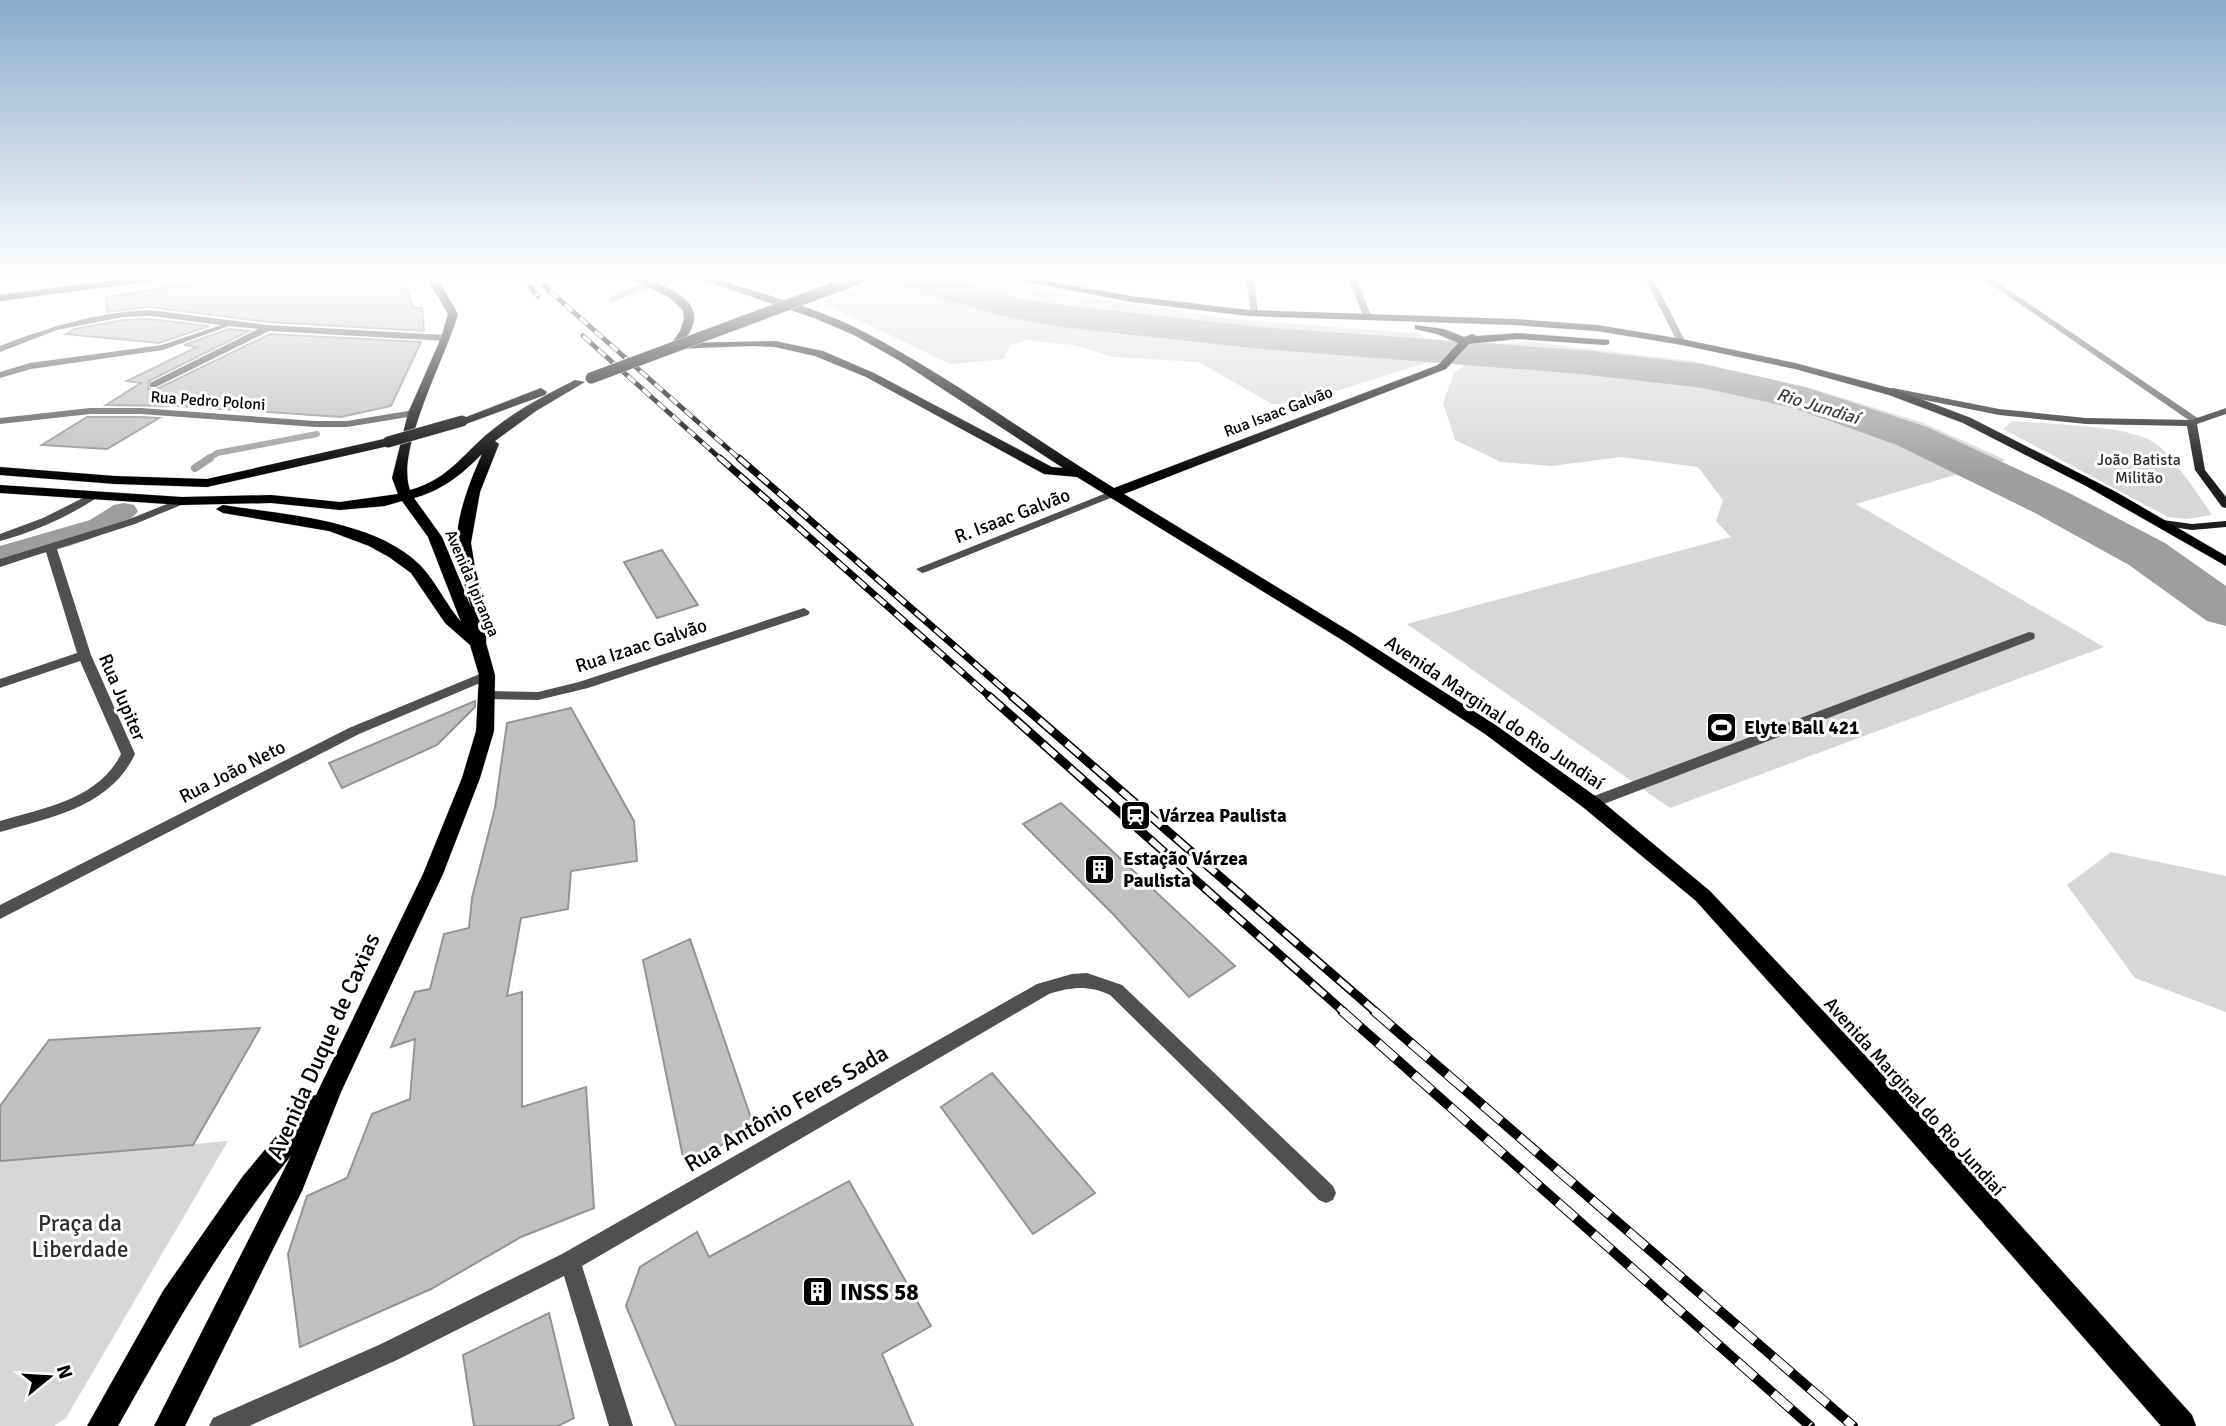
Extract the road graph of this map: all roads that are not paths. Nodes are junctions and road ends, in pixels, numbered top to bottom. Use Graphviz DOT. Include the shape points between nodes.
graph roads {
  1 [pos="170,345"];
  2 [pos="234,345"];
  3 [pos="443,345"];
  4 [pos="677,345"];
  5 [pos="682,345"];
  6 [pos="711,345"];
  7 [pos="777,345"];
  8 [pos="878,345"];
  9 [pos="1461,345"];
  10 [pos="1623,345"];
  11 [pos="1698,345"];
  12 [pos="2082,345"];
  13 [pos="675,347"];
  14 [pos="0,374"];
  15 [pos="585,380"];
  16 [pos="153,385"];
  17 [pos="1887,390"];
  18 [pos="2223,410"];
  19 [pos="414,413"];
  20 [pos="0,421"];
  21 [pos="2194,422"];
  22 [pos="499,430"];
  23 [pos="0,471"];
  24 [pos="268,471"];
  25 [pos="1080,472"];
  26 [pos="0,489"];
  27 [pos="1114,494"];
  28 [pos="91,497"];
  29 [pos="405,497"];
  30 [pos="271,499"];
  31 [pos="182,501"];
  32 [pos="2226,505"];
  33 [pos="290,517"];
  34 [pos="2163,523"];
  35 [pos="2226,524"];
  36 [pos="0,538"];
  37 [pos="51,549"];
  38 [pos="2226,562"];
  39 [pos="0,564"];
  40 [pos="922,569"];
  41 [pos="804,612"];
  42 [pos="2029,636"];
  43 [pos="478,643"];
  44 [pos="85,655"];
  45 [pos="0,684"];
  46 [pos="487,685"];
  47 [pos="1591,803"];
  48 [pos="0,827"];
  49 [pos="0,913"];
  50 [pos="329,1092"];
  51 [pos="1326,1192"];
  52 [pos="570,1261"];
  53 [pos="102,1426"];
  54 [pos="169,1426"];
  55 [pos="221,1426"];
  56 [pos="621,1426"];
  57 [pos="2180,1426"];
  1 -- 14 [label="street"];
  2 -- 16 [label="street"];
  3 -- 19 [label="main road"];
  4 -- 13 [label="main road"];
  5 -- 13 [label="main road, bridge"];
  6 -- 13 [label="main road, bridge"];
  7 -- 25 [label="main road, bridge" via="805,347 841,360 1049,471"];
  8 -- 25 [label="main road, Avenida Marginal do Rio Jundiaí"];
  9 -- 27 [label="main road, Rua Isaac Galvão" via="1442,367"];
  10 -- 34 [label="main road" via="1700,354 1823,380 1927,414 2130,515"];
  11 -- 17 [label="main road"];
  12 -- 21 [label="street"];
  13 -- 15 [label="main road, bridge"];
  15 -- 22 [label="main road"];
  15 -- 24 [label="main road, bridge" via="462,421"];
  17 -- 21 [label="main road" via="1999,412 2085,422"];
  17 -- 34 [label="main road" via="1995,433"];
  18 -- 21 [label="main road"];
  19 -- 20 [label="street, Rua Pedro Poloni" via="347,424 141,411 90,411"];
  19 -- 29 [label="main road" via="399,478"];
  21 -- 32 [label="main road" via="2200,470"];
  22 -- 29 [label="main road" via="450,478"];
  22 -- 43 [label="main road" via="478,474 464,544 483,625"];
  23 -- 24 [label="main road" via="207,483"];
  24 -- 30 [label="main road" via="260,488"];
  25 -- 27 [label="main road, Avenida Marginal do Rio Jundiaí"];
  26 -- 28 [label="main road"];
  27 -- 40 [label="street, R. Isaac Galvão"];
  27 -- 47 [label="main road, Avenida Marginal do Rio Jundiaí" via="1348,637"];
  28 -- 31 [label="main road"];
  28 -- 36 [label="street" via="53,520"];
  29 -- 30 [label="main road" via="364,506"];
  29 -- 43 [label="main road, Avenida Ipiranga" via="435,537"];
  30 -- 31 [label="main road"];
  30 -- 33 [label="main road"];
  31 -- 33 [label="main road"];
  31 -- 37 [label="street"];
  33 -- 43 [label="main road" via="375,541 415,568 461,635"];
  34 -- 35 [label="main road" via="2192,527"];
  34 -- 38 [label="main road"];
  37 -- 39 [label="street"];
  37 -- 44 [label="street, Rua Jupiter"];
  41 -- 46 [label="street, Rua Izaac Galvão" via="538,696"];
  42 -- 47 [label="street"];
  43 -- 46 [label="main road, Avenida Ipiranga"];
  44 -- 45 [label="street"];
  44 -- 48 [label="street, Rua Jupiter" via="128,754 124,769 81,800"];
  46 -- 49 [label="street, Rua João Neto" via="355,731"];
  46 -- 50 [label="main road, Avenida Duque de Caxias" via="485,732 471,778 438,862"];
  47 -- 57 [label="main road, Avenida Marginal do Rio Jundiaí" via="1703,896"];
  50 -- 53 [label="main road" via="252,1184 173,1301"];
  50 -- 54 [label="main road, Avenida Duque de Caxias" via="293,1183"];
  51 -- 52 [label="street, Rua Antônio Feres Sada" via="1115,990 1095,979 1069,980 1043,989"];
  52 -- 55 [label="street, Rua Antônio Feres Sada" via="389,1352"];
  52 -- 56 [label="street"];
}
